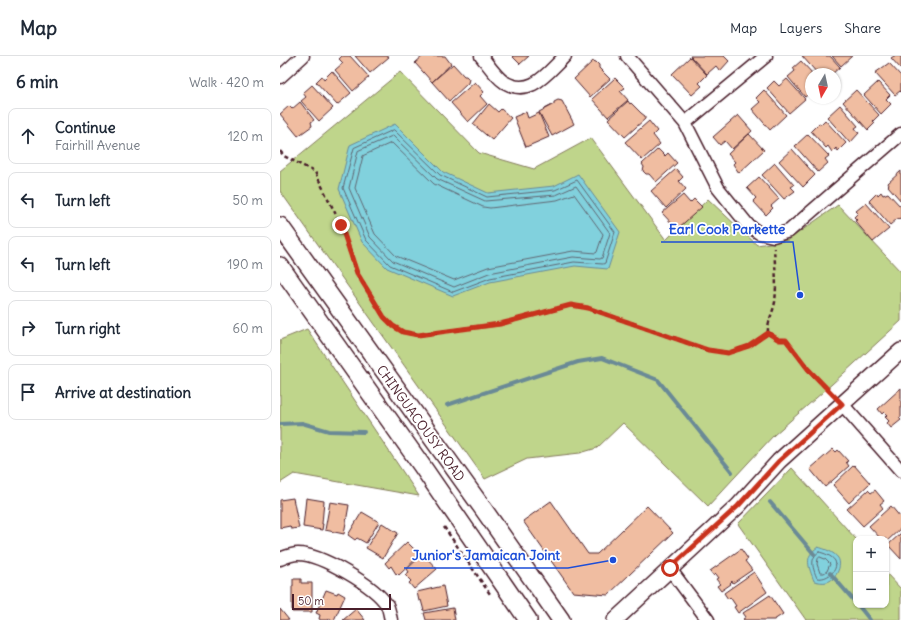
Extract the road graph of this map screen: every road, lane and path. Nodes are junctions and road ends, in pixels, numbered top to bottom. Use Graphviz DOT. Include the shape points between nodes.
graph roads {
  1 [pos="303,56"];
  2 [pos="481,56"];
  3 [pos="565,56"];
  4 [pos="627,56"];
  5 [pos="766,56"];
  6 [pos="280,77"];
  7 [pos="686,123"];
  8 [pos="901,134"];
  9 [pos="280,151"];
  10 [pos="280,226"];
  11 [pos="773,236"];
  12 [pos="280,266"];
  13 [pos="768,333"];
  14 [pos="901,351"];
  15 [pos="842,404"];
  16 [pos="901,470"];
  17 [pos="280,559"];
  18 [pos="670,568"];
  19 [pos="391,620"];
  20 [pos="528,620"];
  21 [pos="560,620"];
  22 [pos="614,620"];
  23 [pos="708,620"];
  1 -- 6 [label="street"];
  2 -- 3 [label="street" via="503,81 520,88 537,83"];
  4 -- 7 [label="street"];
  5 -- 7 [label="street"];
  7 -- 11 [label="street" via="718,188 748,225 760,233"];
  8 -- 11 [label="street" via="789,231"];
  9 -- 13 [label="path" via="284,156 315,172 341,225 357,273 384,317 403,332 418,335 500,324 571,305 588,308 708,350 728,353 749,346"];
  10 -- 21 [label="main road, CHINGUACOUSY ROAD"];
  11 -- 13 [label="path" via="774,303"];
  12 -- 20 [label="main road, CHINGUACOUSY ROAD"];
  13 -- 15 [label="path" via="779,340 786,340 808,369"];
  14 -- 15 [label="street"];
  15 -- 16 [label="street"];
  15 -- 18 [label="street" via="779,461 738,506"];
  17 -- 19 [label="street" via="297,554 314,557 351,575 377,594 388,606"];
  18 -- 22 [label="street"];
  18 -- 23 [label="street"];
}
